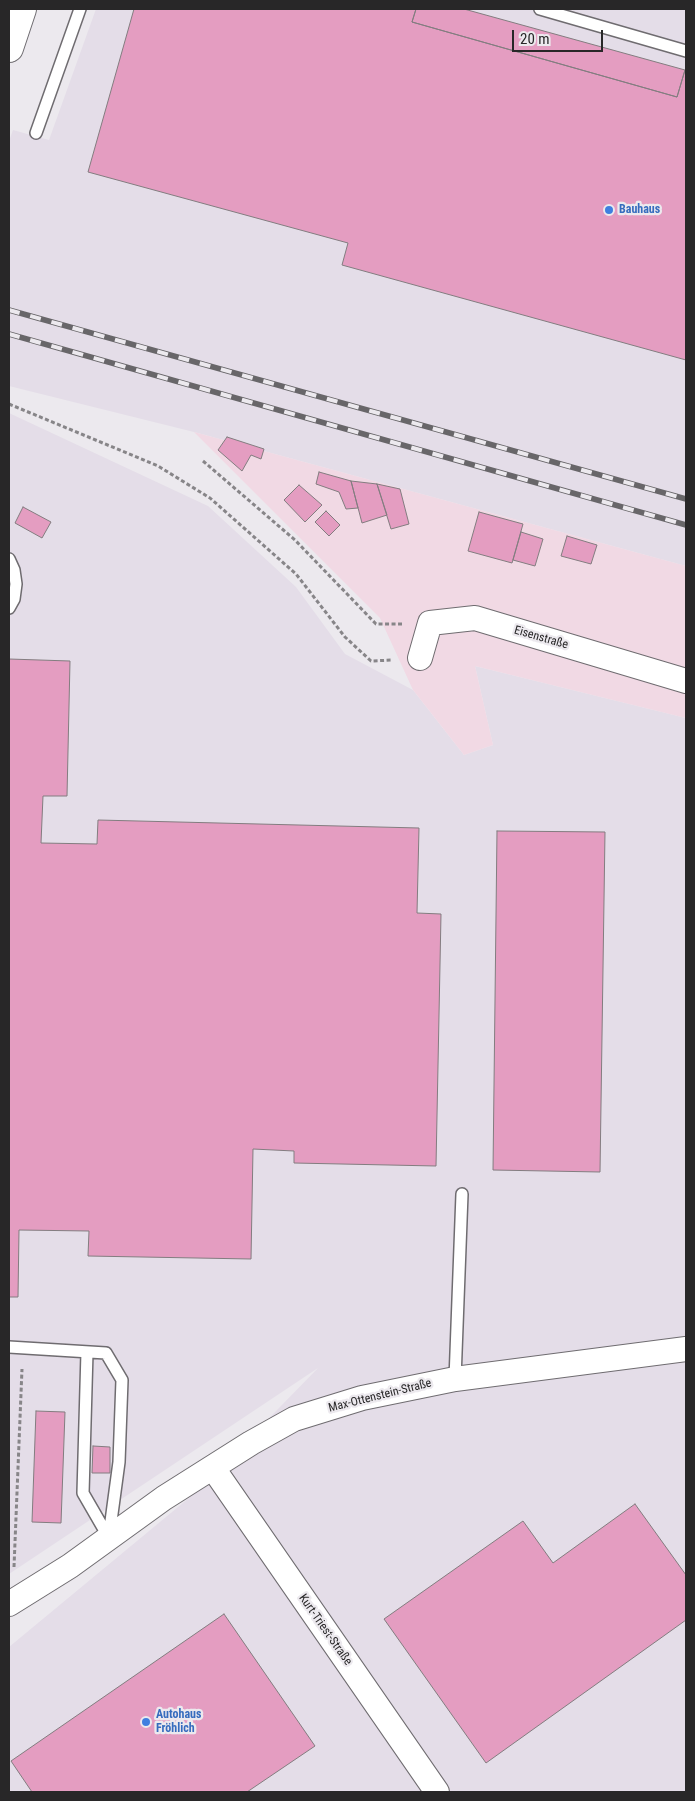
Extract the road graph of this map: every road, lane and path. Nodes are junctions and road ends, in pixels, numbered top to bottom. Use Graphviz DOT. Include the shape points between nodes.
graph roads {
  1 [pos="22,9"];
  2 [pos="80,9"];
  3 [pos="540,9"];
  4 [pos="9,48"];
  5 [pos="686,51"];
  6 [pos="36,133"];
  7 [pos="9,404"];
  8 [pos="203,461"];
  9 [pos="9,559"];
  10 [pos="9,608"];
  11 [pos="430,623"];
  12 [pos="420,658"];
  13 [pos="371,661"];
  14 [pos="686,681"];
  15 [pos="462,1194"];
  16 [pos="9,1347"];
  17 [pos="22,1348"];
  18 [pos="686,1349"];
  19 [pos="87,1352"];
  20 [pos="455,1379"];
  21 [pos="213,1468"];
  22 [pos="109,1538"];
  23 [pos="11,1602"];
  24 [pos="437,1792"];
  1 -- 4 [label="main road"];
  2 -- 6 [label="lane"];
  3 -- 5 [label="lane"];
  7 -- 13 [label="path" via="158,466 210,498 296,574 345,637"];
  8 -- 11 [label="path" via="295,540 376,624"];
  9 -- 10 [label="lane" via="16,584"];
  11 -- 12 [label="street"];
  11 -- 14 [label="street, Eisenstraße" via="475,618"];
  15 -- 20 [label="lane"];
  16 -- 17 [label="lane"];
  17 -- 19 [label="lane"];
  17 -- 23 [label="path"];
  18 -- 20 [label="street, Max-Ottenstein-Straße"];
  19 -- 22 [label="lane" via="83,1493"];
  19 -- 22 [label="lane" via="106,1353 122,1380 119,1462"];
  20 -- 21 [label="street, Max-Ottenstein-Straße" via="362,1398 294,1419"];
  21 -- 22 [label="street, Max-Ottenstein-Straße"];
  21 -- 24 [label="street, Kurt-Triest-Straße"];
  22 -- 23 [label="street, Max-Ottenstein-Straße"];
}
